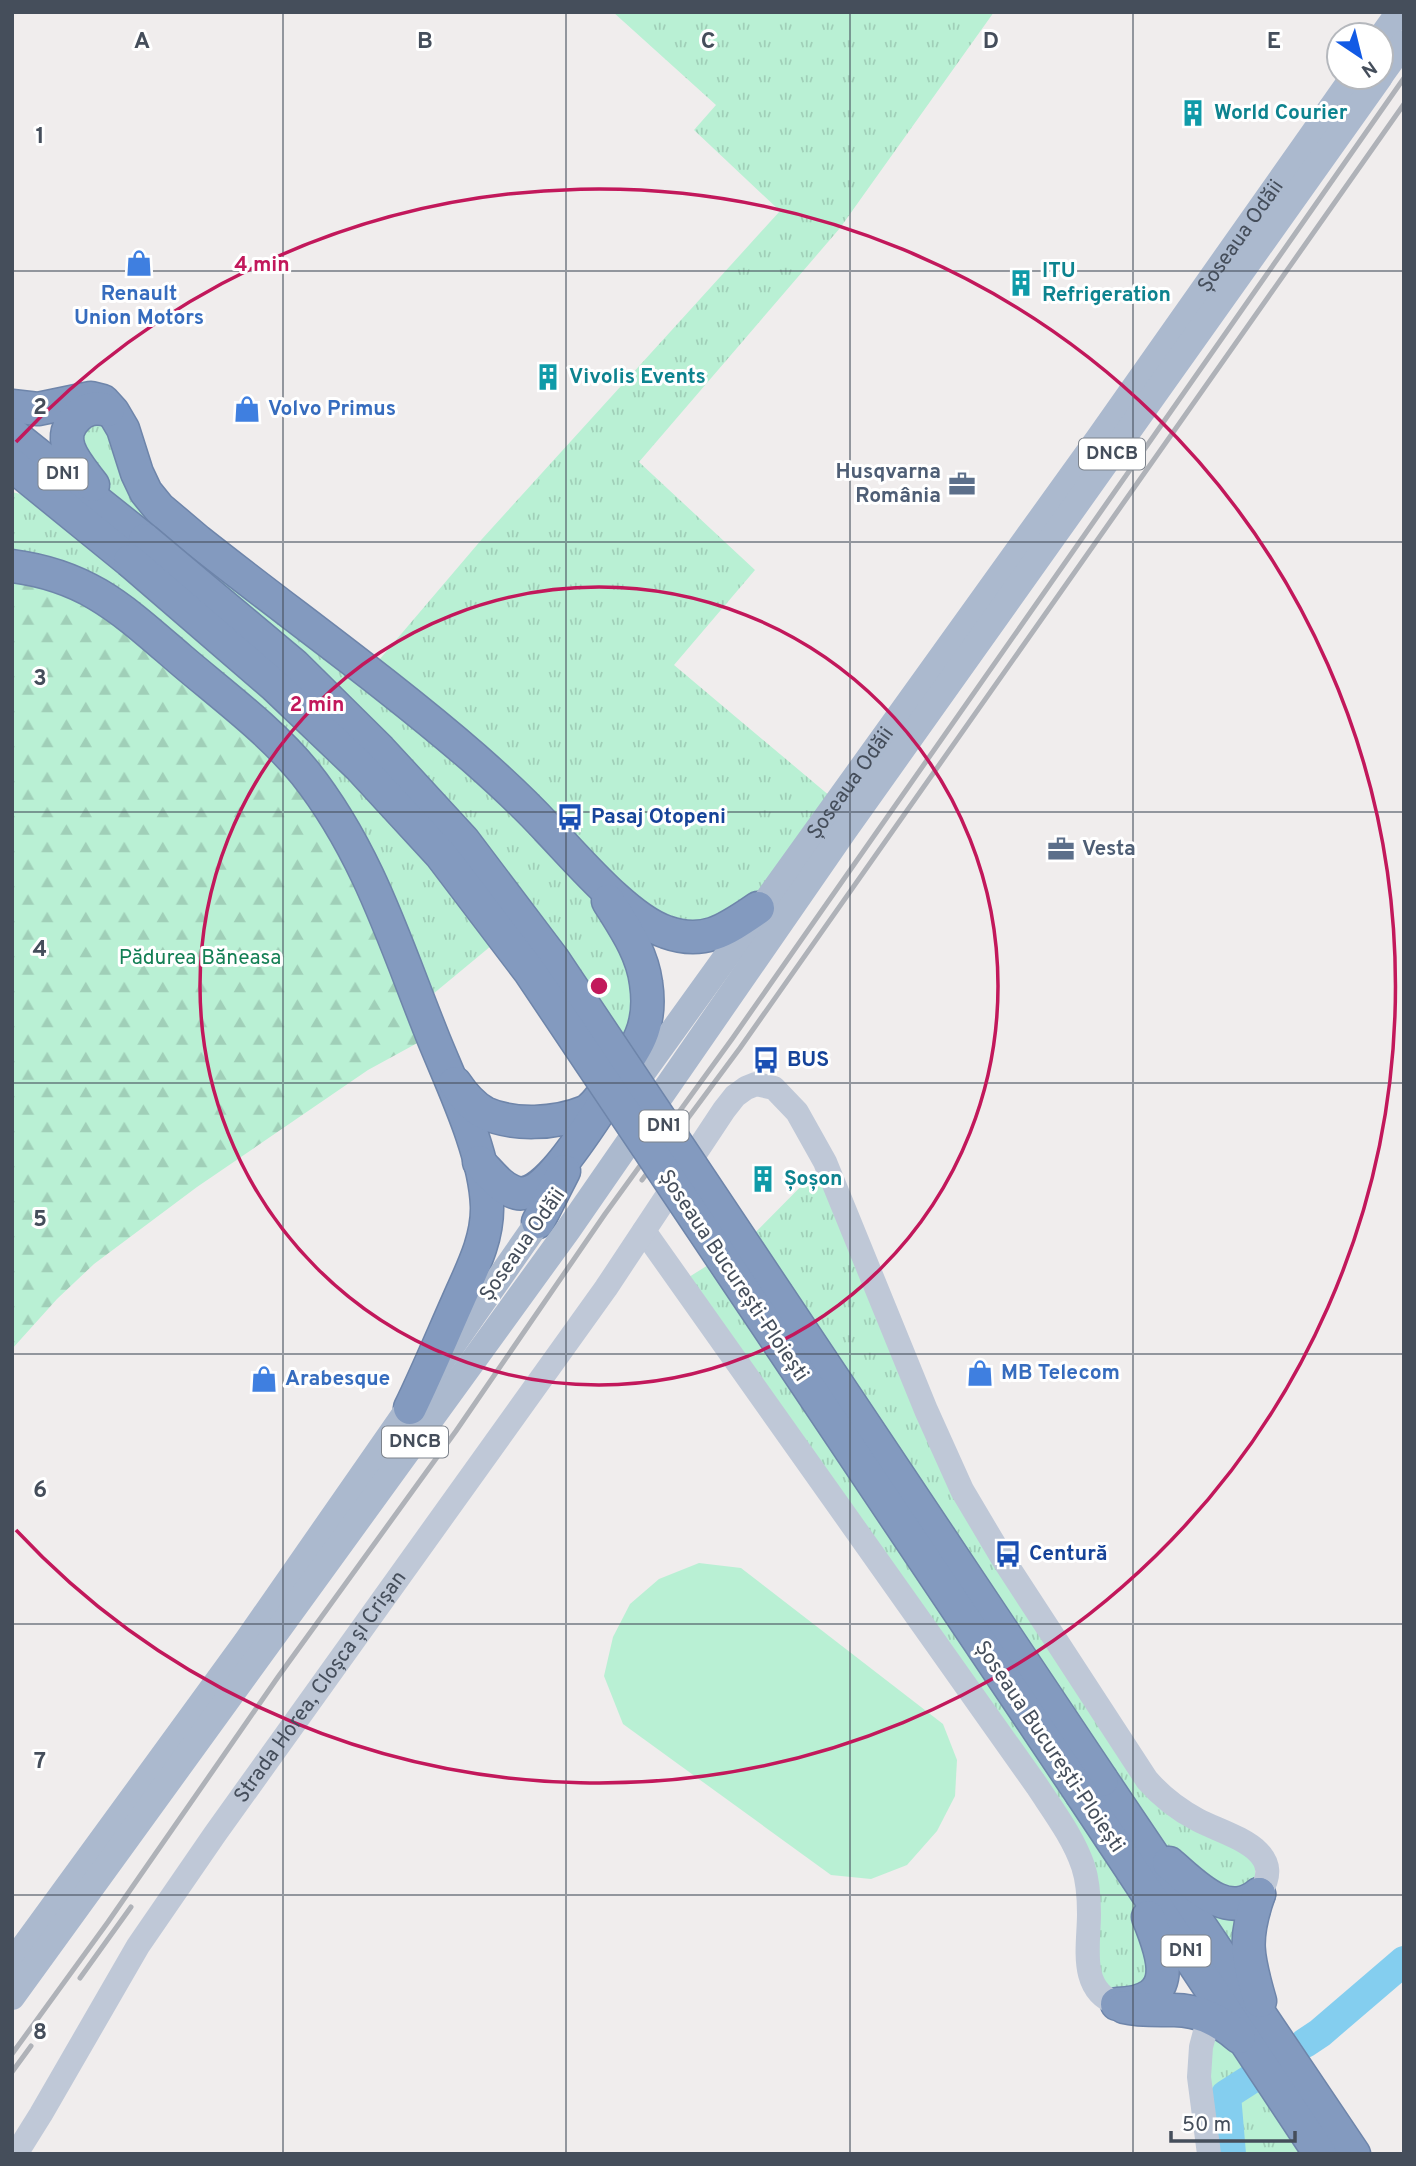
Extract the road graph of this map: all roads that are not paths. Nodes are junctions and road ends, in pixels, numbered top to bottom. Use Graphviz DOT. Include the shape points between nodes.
graph roads {
  1 [pos="1343,91"];
  2 [pos="1369,91"];
  3 [pos="12,406"];
  4 [pos="113,412"];
  5 [pos="12,434"];
  6 [pos="12,465"];
  7 [pos="12,492"];
  8 [pos="106,525"];
  9 [pos="12,566"];
  10 [pos="594,878"];
  11 [pos="621,901"];
  12 [pos="758,908"];
  13 [pos="450,1076"];
  14 [pos="508,1120"];
  15 [pos="584,1123"];
  16 [pos="483,1165"];
  17 [pos="553,1226"];
  18 [pos="644,1231"];
  19 [pos="410,1408"];
  20 [pos="254,1649"];
  21 [pos="1133,1850"];
  22 [pos="1259,1894"];
  23 [pos="12,1963"];
  24 [pos="12,1997"];
  25 [pos="1117,2004"];
  26 [pos="1209,2017"];
  27 [pos="1258,2035"];
  28 [pos="16,2154"];
  29 [pos="1209,2154"];
  30 [pos="1320,2154"];
  31 [pos="1354,2154"];
  1 -- 12 [label="main road, Șoseaua Odăii / DNCB"];
  2 -- 17 [label="main road, Șoseaua Odăii / DNCB" via="906,743"];
  3 -- 4 [label="highway" via="38,409 91,398 103,401"];
  4 -- 8 [label="highway" via="98,408 81,413 66,438"];
  4 -- 10 [label="highway" via="141,483 159,508 448,736 509,790"];
  5 -- 8 [label="highway, Șoseaua București-Ploiești / DN1"];
  6 -- 8 [label="highway, Șoseaua București-Ploiești / DN1"];
  7 -- 8 [label="highway"];
  8 -- 21 [label="highway, Șoseaua București-Ploiești / DN1, bridge" via="359,766 441,855 491,918"];
  9 -- 13 [label="highway" via="73,580 106,599 272,738 305,773 377,892"];
  10 -- 11 [label="highway"];
  10 -- 15 [label="highway" via="637,951 647,1003 638,1046"];
  11 -- 12 [label="highway" via="663,931 696,937 719,933"];
  11 -- 15 [label="highway" via="651,957 658,991 655,1030 648,1045"];
  12 -- 17 [label="main road, Șoseaua Odăii / DNCB"];
  13 -- 14 [label="highway" via="472,1104"];
  13 -- 16 [label="highway"];
  14 -- 15 [label="highway"];
  14 -- 16 [label="highway" via="540,1140 545,1163 532,1178 519,1182"];
  15 -- 16 [label="highway" via="547,1180 530,1191 519,1194 506,1188"];
  15 -- 17 [label="highway"];
  16 -- 19 [label="highway" via="487,1206 483,1238"];
  17 -- 19 [label="main road, Șoseaua Odăii / DNCB"];
  17 -- 20 [label="main road, DNCB"];
  18 -- 22 [label="street, Strada Horea, Cloșca și Crișan" via="735,1096 756,1084 766,1085 792,1104 825,1161 946,1457 978,1520 1147,1780 1175,1806 1260,1854 1267,1874"];
  18 -- 25 [label="street" via="1065,1830 1084,1868 1088,1891 1089,1974 1097,1991"];
  18 -- 28 [label="street, Strada Horea, Cloșca și Crișan" via="138,1946"];
  19 -- 20 [label="main road, Șoseaua Odăii / DNCB" via="352,1491"];
  20 -- 23 [label="main road, DNCB"];
  20 -- 24 [label="main road, DNCB"];
  21 -- 22 [label="highway" via="1223,1903 1242,1904"];
  21 -- 25 [label="highway" via="1164,1966 1153,1992 1138,2001"];
  21 -- 27 [label="highway, Șoseaua București-Ploiești / DN1"];
  21 -- 27 [label="highway, Șoseaua București-Ploiești / DN1" via="1228,1968"];
  22 -- 27 [label="highway" via="1248,1928"];
  25 -- 26 [label="highway"];
  26 -- 27 [label="highway"];
  26 -- 29 [label="street" via="1199,2077"];
  27 -- 30 [label="highway, DN1"];
  27 -- 31 [label="highway, DN1"];
}
